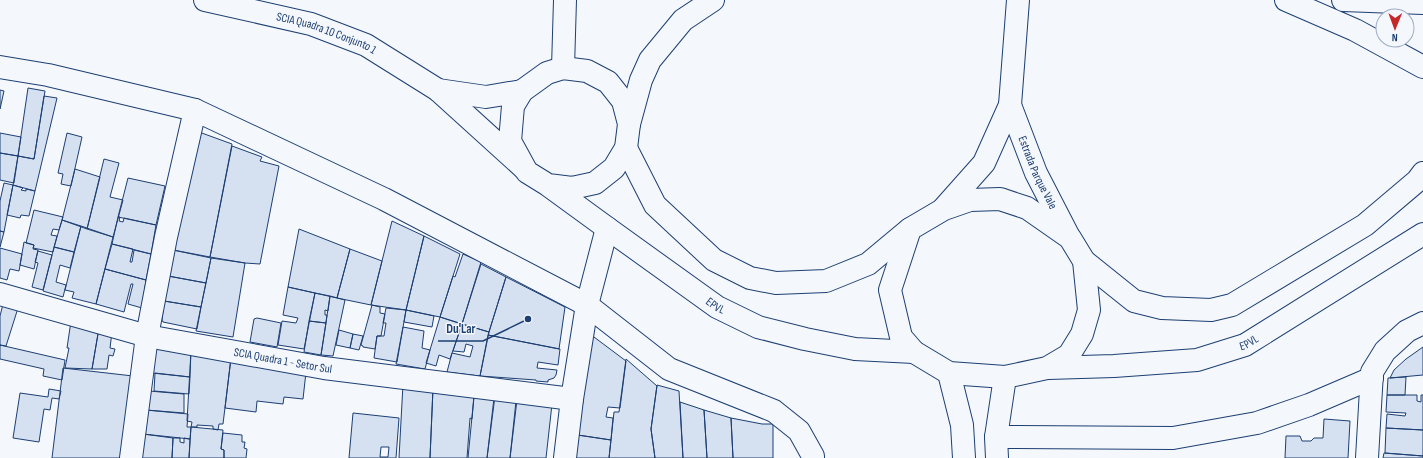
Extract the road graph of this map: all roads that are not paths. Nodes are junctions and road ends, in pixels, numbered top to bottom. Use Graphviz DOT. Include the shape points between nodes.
graph roads {
  1 [pos="205,0"];
  2 [pos="565,0"];
  3 [pos="713,0"];
  4 [pos="1018,0"];
  5 [pos="1286,0"];
  6 [pos="1343,0"];
  7 [pos="1423,3"];
  8 [pos="0,67"];
  9 [pos="563,68"];
  10 [pos="1423,68"];
  11 [pos="438,90"];
  12 [pos="522,91"];
  13 [pos="1010,105"];
  14 [pos="195,110"];
  15 [pos="629,124"];
  16 [pos="626,148"];
  17 [pos="527,172"];
  18 [pos="1423,173"];
  19 [pos="548,185"];
  20 [pos="944,209"];
  21 [pos="607,228"];
  22 [pos="910,229"];
  23 [pos="1423,234"];
  24 [pos="1070,238"];
  25 [pos="1084,260"];
  26 [pos="0,294"];
  27 [pos="587,305"];
  28 [pos="1423,322"];
  29 [pos="147,336"];
  30 [pos="914,352"];
  31 [pos="1047,368"];
  32 [pos="949,373"];
  33 [pos="1006,376"];
  34 [pos="1372,378"];
  35 [pos="572,399"];
  36 [pos="997,448"];
  37 [pos="131,458"];
  38 [pos="565,458"];
  39 [pos="813,458"];
  40 [pos="964,458"];
  41 [pos="1367,458"];
  1 -- 11 [label="main road, SCIA Quadra 10 Conjunto 1" via="311,24 366,45"];
  2 -- 9 [label="main road"];
  3 -- 15 [label="main road" via="683,20 650,60 641,80"];
  4 -- 13 [label="main road, Estrada Parque Vale"];
  5 -- 10 [label="main road" via="1355,30"];
  6 -- 7 [label="main road"];
  8 -- 14 [label="main road" via="48,75"];
  9 -- 12 [label="main road" via="547,73"];
  9 -- 15 [label="main road" via="587,71 608,82 623,101"];
  11 -- 12 [label="main road, SCIA Quadra 10 Conjunto 1" via="486,97"];
  11 -- 17 [label="main road, SCIA Quadra 10 Conjunto 1"];
  12 -- 17 [label="main road" via="512,106 510,141"];
  13 -- 20 [label="main road, Estrada Parque Vale" via="984,163"];
  13 -- 24 [label="main road, Estrada Parque Vale" via="1036,173"];
  14 -- 27 [label="main road" via="384,199"];
  14 -- 29 [label="main road"];
  15 -- 16 [label="main road"];
  16 -- 19 [label="main road" via="614,168 595,183 572,188"];
  16 -- 22 [label="main road" via="655,205 714,260 750,278 776,283 826,281 868,264"];
  17 -- 19 [label="main road"];
  18 -- 25 [label="main road" via="1417,181 1364,225 1232,305 1211,310 1162,308 1134,301"];
  19 -- 21 [label="main road, EPVL"];
  20 -- 22 [label="main road"];
  20 -- 24 [label="main road" via="970,200 1000,199 1027,208"];
  21 -- 27 [label="main road"];
  21 -- 30 [label="main road, EPVL" via="717,307 758,327 855,349"];
  22 -- 30 [label="main road" via="890,290 901,337"];
  23 -- 31 [label="main road, EPVL" via="1245,345 1197,360"];
  24 -- 25 [label="main road, Estrada Parque Vale"];
  25 -- 31 [label="main road" via="1089,310 1082,334 1069,355"];
  26 -- 29 [label="main road, SCIA Quadra 1 - Setor Sul"];
  27 -- 35 [label="main road"];
  27 -- 39 [label="main road" via="669,369 774,411 799,431"];
  28 -- 34 [label="main road" via="1407,331 1385,351 1372,372"];
  29 -- 35 [label="main road, SCIA Quadra 1 - Setor Sul" via="324,368"];
  29 -- 37 [label="main road"];
  30 -- 32 [label="main road"];
  31 -- 33 [label="main road"];
  32 -- 33 [label="main road"];
  32 -- 40 [label="main road" via="962,425"];
  33 -- 36 [label="main road"];
  34 -- 36 [label="main road" via="1309,405 1257,423 1173,438"];
  34 -- 41 [label="main road"];
  35 -- 38 [label="main road"];
}
